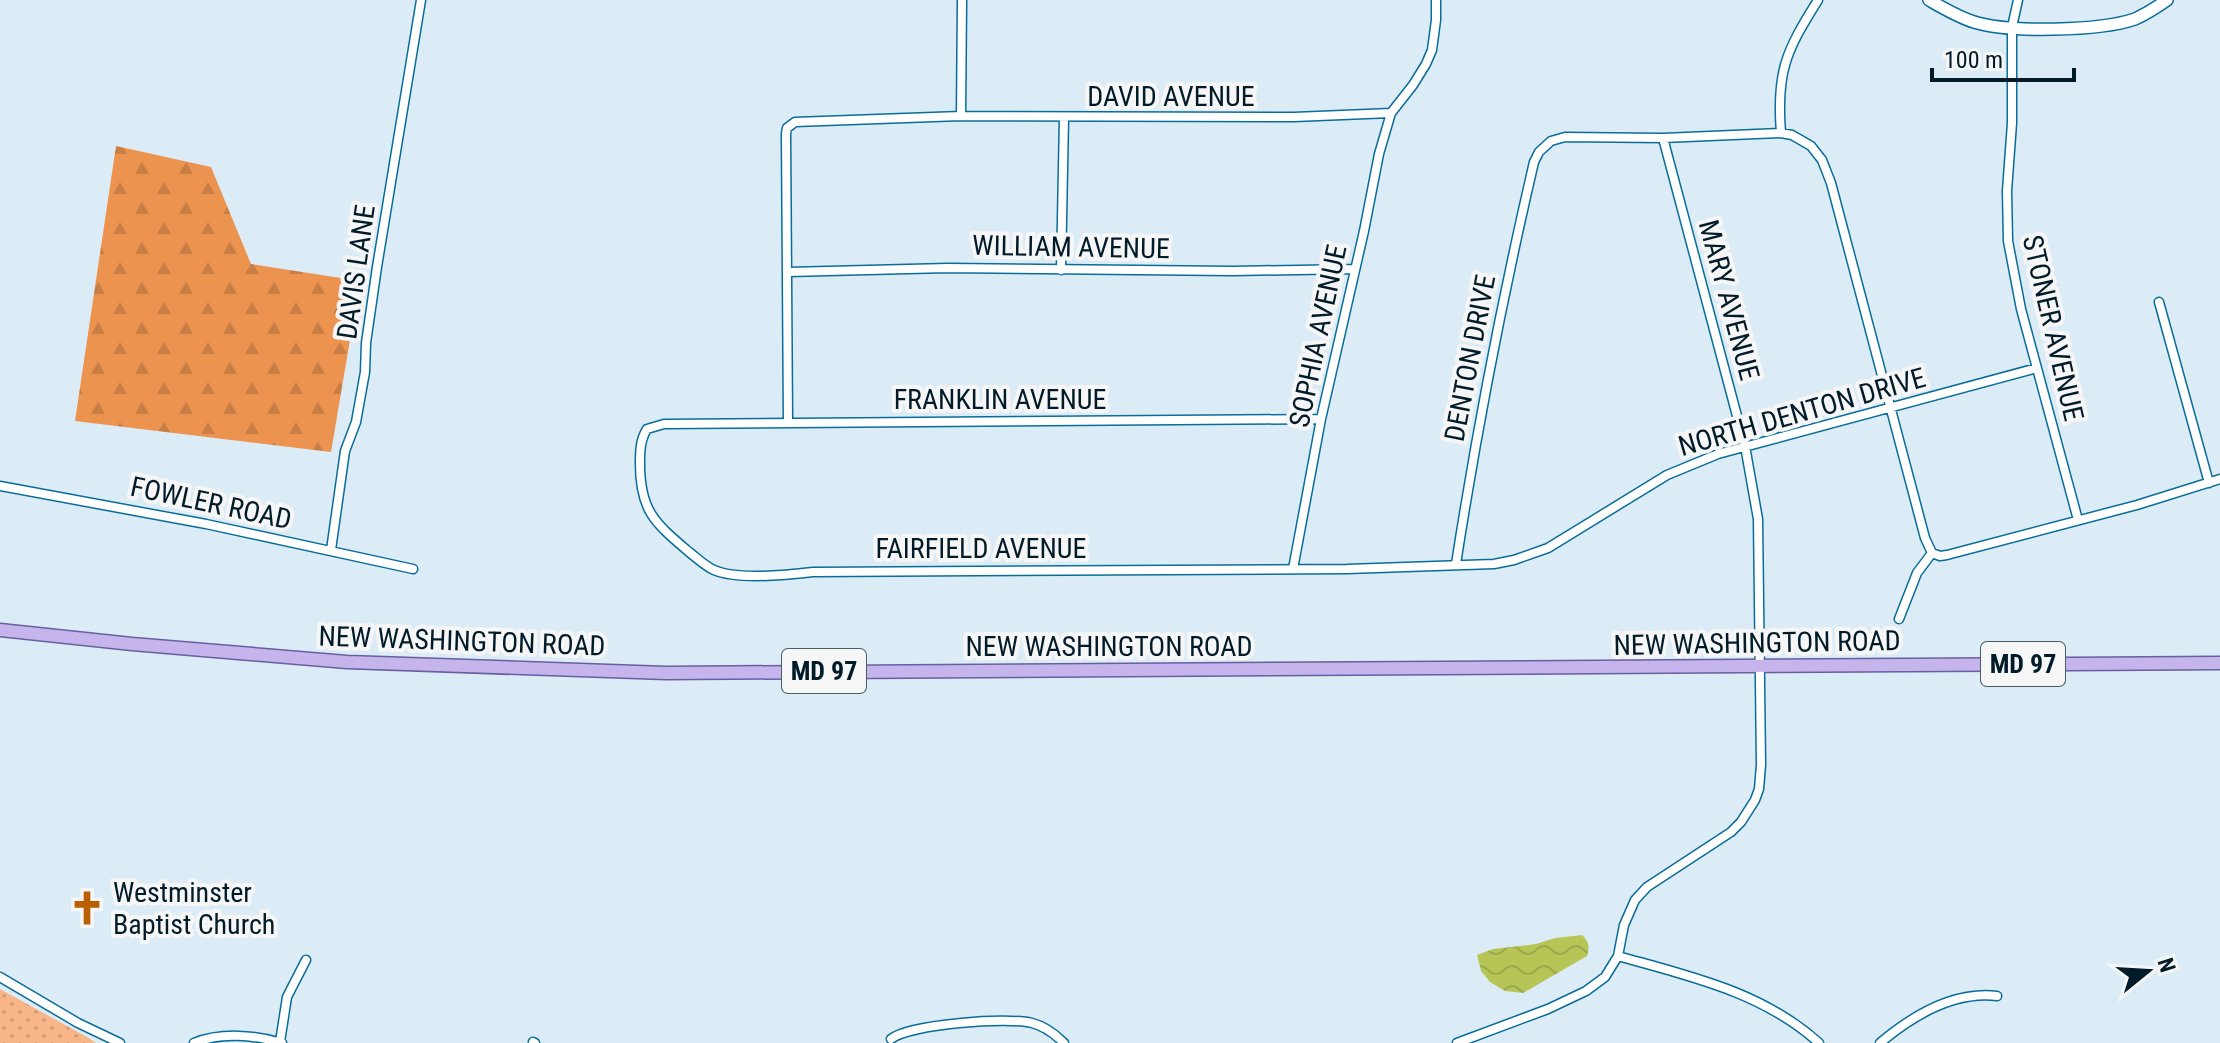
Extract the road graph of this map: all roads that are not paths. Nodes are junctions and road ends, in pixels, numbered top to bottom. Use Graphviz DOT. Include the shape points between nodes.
graph roads {
  1 [pos="421,0"];
  2 [pos="962,0"];
  3 [pos="1436,0"];
  4 [pos="1818,0"];
  5 [pos="1929,0"];
  6 [pos="2018,0"];
  7 [pos="2167,0"];
  8 [pos="2012,27"];
  9 [pos="1391,113"];
  10 [pos="961,116"];
  11 [pos="1064,118"];
  12 [pos="1781,133"];
  13 [pos="1663,138"];
  14 [pos="1355,269"];
  15 [pos="1061,270"];
  16 [pos="788,272"];
  17 [pos="2159,302"];
  18 [pos="2037,368"];
  19 [pos="1891,407"];
  20 [pos="1321,419"];
  21 [pos="788,422"];
  22 [pos="678,423"];
  23 [pos="1745,446"];
  24 [pos="2220,479"];
  25 [pos="2209,483"];
  26 [pos="0,486"];
  27 [pos="2078,520"];
  28 [pos="331,550"];
  29 [pos="1932,553"];
  30 [pos="1456,564"];
  31 [pos="413,569"];
  32 [pos="1293,569"];
  33 [pos="1899,619"];
  34 [pos="0,630"];
  35 [pos="2220,663"];
  36 [pos="1760,666"];
  37 [pos="1618,956"];
  38 [pos="306,960"];
  39 [pos="0,977"];
  40 [pos="1997,996"];
  41 [pos="891,1039"];
  42 [pos="281,1042"];
  43 [pos="120,1043"];
  44 [pos="194,1043"];
  45 [pos="1064,1043"];
  46 [pos="1457,1043"];
  47 [pos="1819,1043"];
  48 [pos="1880,1043"];
  1 -- 28 [label="street, DAVIS LANE" via="365,372 345,451"];
  2 -- 10 [label="street"];
  3 -- 9 [label="street" via="1432,50"];
  4 -- 12 [label="street" via="1785,63 1778,101"];
  5 -- 8 [label="main road" via="1973,22"];
  6 -- 8 [label="street, STONER AVENUE"];
  7 -- 8 [label="main road" via="2137,18 2107,26"];
  8 -- 18 [label="street, STONER AVENUE" via="2008,241"];
  9 -- 11 [label="street, DAVID AVENUE"];
  9 -- 14 [label="street, SOPHIA AVENUE"];
  10 -- 11 [label="street, DAVID AVENUE"];
  10 -- 16 [label="street, DAVID AVENUE" via="824,120 795,122 787,128"];
  11 -- 15 [label="street"];
  12 -- 13 [label="street"];
  12 -- 19 [label="street" via="1811,146 1826,169"];
  13 -- 23 [label="street, MARY AVENUE"];
  13 -- 30 [label="street, DENTON DRIVE" via="1565,137 1551,141 1534,162 1472,458"];
  14 -- 15 [label="street, WILLIAM AVENUE"];
  14 -- 20 [label="street, SOPHIA AVENUE"];
  15 -- 16 [label="street, WILLIAM AVENUE"];
  16 -- 21 [label="street"];
  17 -- 25 [label="street"];
  18 -- 19 [label="street, NORTH DENTON DRIVE"];
  18 -- 27 [label="street, STONER AVENUE"];
  19 -- 23 [label="street, NORTH DENTON DRIVE"];
  19 -- 29 [label="street"];
  20 -- 21 [label="street, FRANKLIN AVENUE"];
  20 -- 32 [label="street, SOPHIA AVENUE"];
  21 -- 22 [label="street, FRANKLIN AVENUE"];
  22 -- 32 [label="street, FAIRFIELD AVENUE" via="654,426 643,435 642,497 670,535 705,565 725,573"];
  23 -- 30 [label="street, NORTH DENTON DRIVE" via="1667,475 1533,554 1494,564"];
  23 -- 36 [label="street, MARY AVENUE" via="1758,519"];
  24 -- 25 [label="street"];
  25 -- 27 [label="street"];
  26 -- 28 [label="street, FOWLER ROAD"];
  27 -- 29 [label="street" via="1947,555"];
  28 -- 31 [label="street, FOWLER ROAD"];
  29 -- 33 [label="street" via="1917,573"];
  30 -- 32 [label="street, FAIRFIELD AVENUE"];
  34 -- 36 [label="main road, NEW WASHINGTON ROAD / MD 97" via="347,662 635,672"];
  35 -- 36 [label="main road, NEW WASHINGTON ROAD / MD 97"];
  36 -- 37 [label="street, MARY AVENUE" via="1761,765 1755,800 1731,832 1635,900"];
  37 -- 46 [label="street" via="1605,977 1586,991"];
  37 -- 47 [label="street" via="1726,987 1795,1023"];
  38 -- 42 [label="street" via="287,997"];
  39 -- 43 [label="street"];
  40 -- 48 [label="street" via="1948,1002 1918,1015"];
  41 -- 45 [label="street" via="939,1026 1017,1020 1040,1026"];
  42 -- 44 [label="street" via="247,1035"];
}
